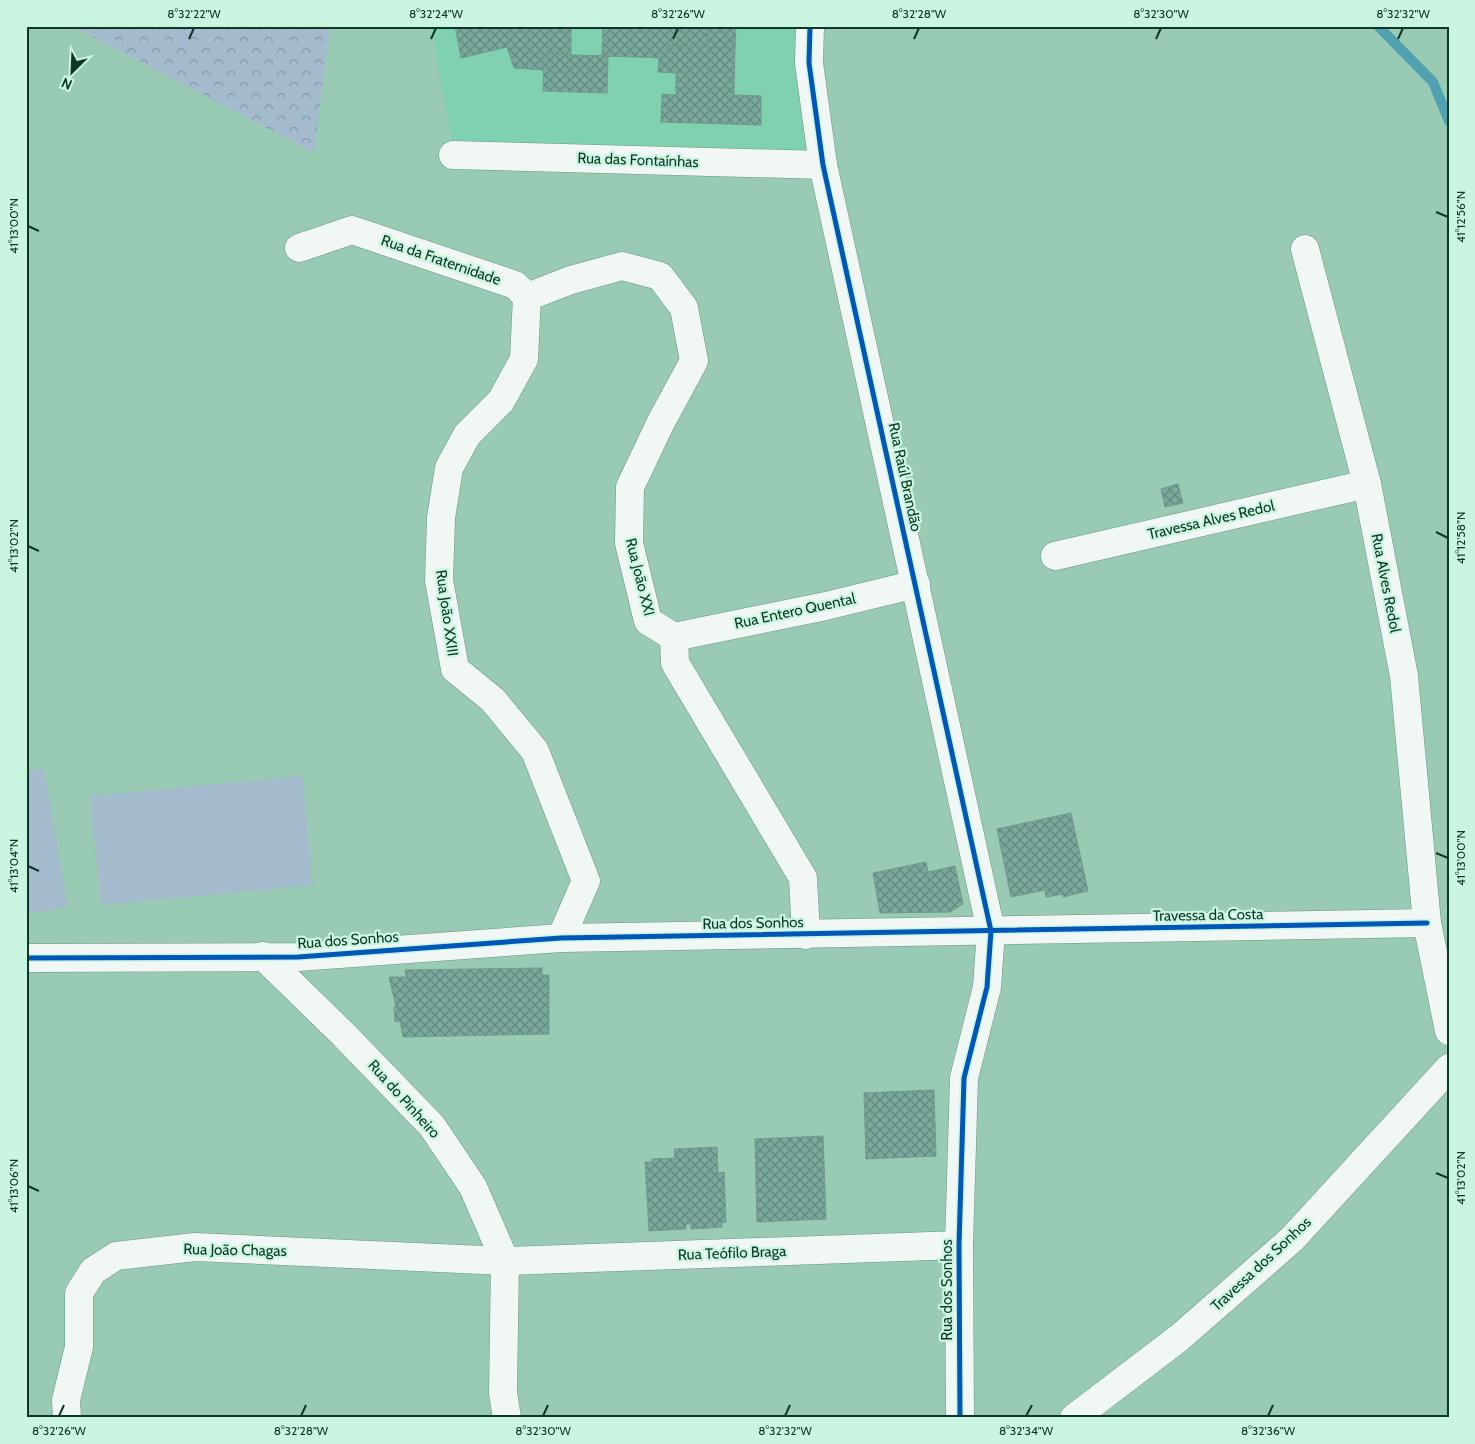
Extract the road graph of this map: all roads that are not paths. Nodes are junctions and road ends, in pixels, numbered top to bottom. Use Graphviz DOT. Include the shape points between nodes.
graph roads {
  1 [pos="810,26"];
  2 [pos="453,155"];
  3 [pos="823,165"];
  4 [pos="299,248"];
  5 [pos="1305,249"];
  6 [pos="528,297"];
  7 [pos="1367,484"];
  8 [pos="1055,556"];
  9 [pos="916,584"];
  10 [pos="674,637"];
  11 [pos="1426,923"];
  12 [pos="991,931"];
  13 [pos="806,934"];
  14 [pos="561,938"];
  15 [pos="263,956"];
  16 [pos="26,958"];
  17 [pos="1449,1031"];
  18 [pos="1449,1068"];
  19 [pos="959,1245"];
  20 [pos="504,1261"];
  21 [pos="67,1418"];
  22 [pos="507,1418"];
  23 [pos="960,1418"];
  24 [pos="1074,1418"];
  1 -- 3 [label="street, Rua Raúl Brandão" via="809,63"];
  2 -- 3 [label="street, Rua das Fontaínhas"];
  3 -- 9 [label="street, Rua Raúl Brandão"];
  4 -- 6 [label="street, Rua da Fraternidade" via="352,230 515,286"];
  5 -- 7 [label="street, Rua Alves Redol"];
  6 -- 10 [label="street, Rua João XXI" via="622,266 660,276 684,308 694,360 630,487 629,543 648,621"];
  6 -- 14 [label="street, Rua João XXIII" via="524,359 501,401 467,435 449,468 441,518 440,580 455,669 493,700 535,751 586,881"];
  7 -- 8 [label="street, Travessa Alves Redol"];
  7 -- 11 [label="street, Rua Alves Redol" via="1404,676"];
  9 -- 10 [label="street, Rua Entero Quental"];
  9 -- 12 [label="street, Rua Raúl Brandão"];
  10 -- 13 [label="street" via="675,663 803,878"];
  11 -- 12 [label="street, Travessa da Costa"];
  11 -- 17 [label="street"];
  12 -- 13 [label="street, Rua dos Sonhos"];
  12 -- 19 [label="street, Rua dos Sonhos" via="987,987 964,1078"];
  13 -- 14 [label="street, Rua dos Sonhos"];
  14 -- 15 [label="street, Rua dos Sonhos" via="298,957"];
  15 -- 16 [label="street, Rua dos Sonhos"];
  15 -- 20 [label="street, Rua do Pinheiro" via="432,1126 473,1187"];
  18 -- 24 [label="street, Travessa dos Sonhos" via="1292,1239 1179,1338"];
  19 -- 20 [label="street, Rua Teófilo Braga"];
  19 -- 23 [label="street, Rua dos Sonhos"];
  20 -- 21 [label="street, Rua João Chagas" via="195,1247 116,1256 93,1271 79,1293 79,1347 66,1400"];
  20 -- 22 [label="street, Rua do Pinheiro" via="503,1393"];
}
